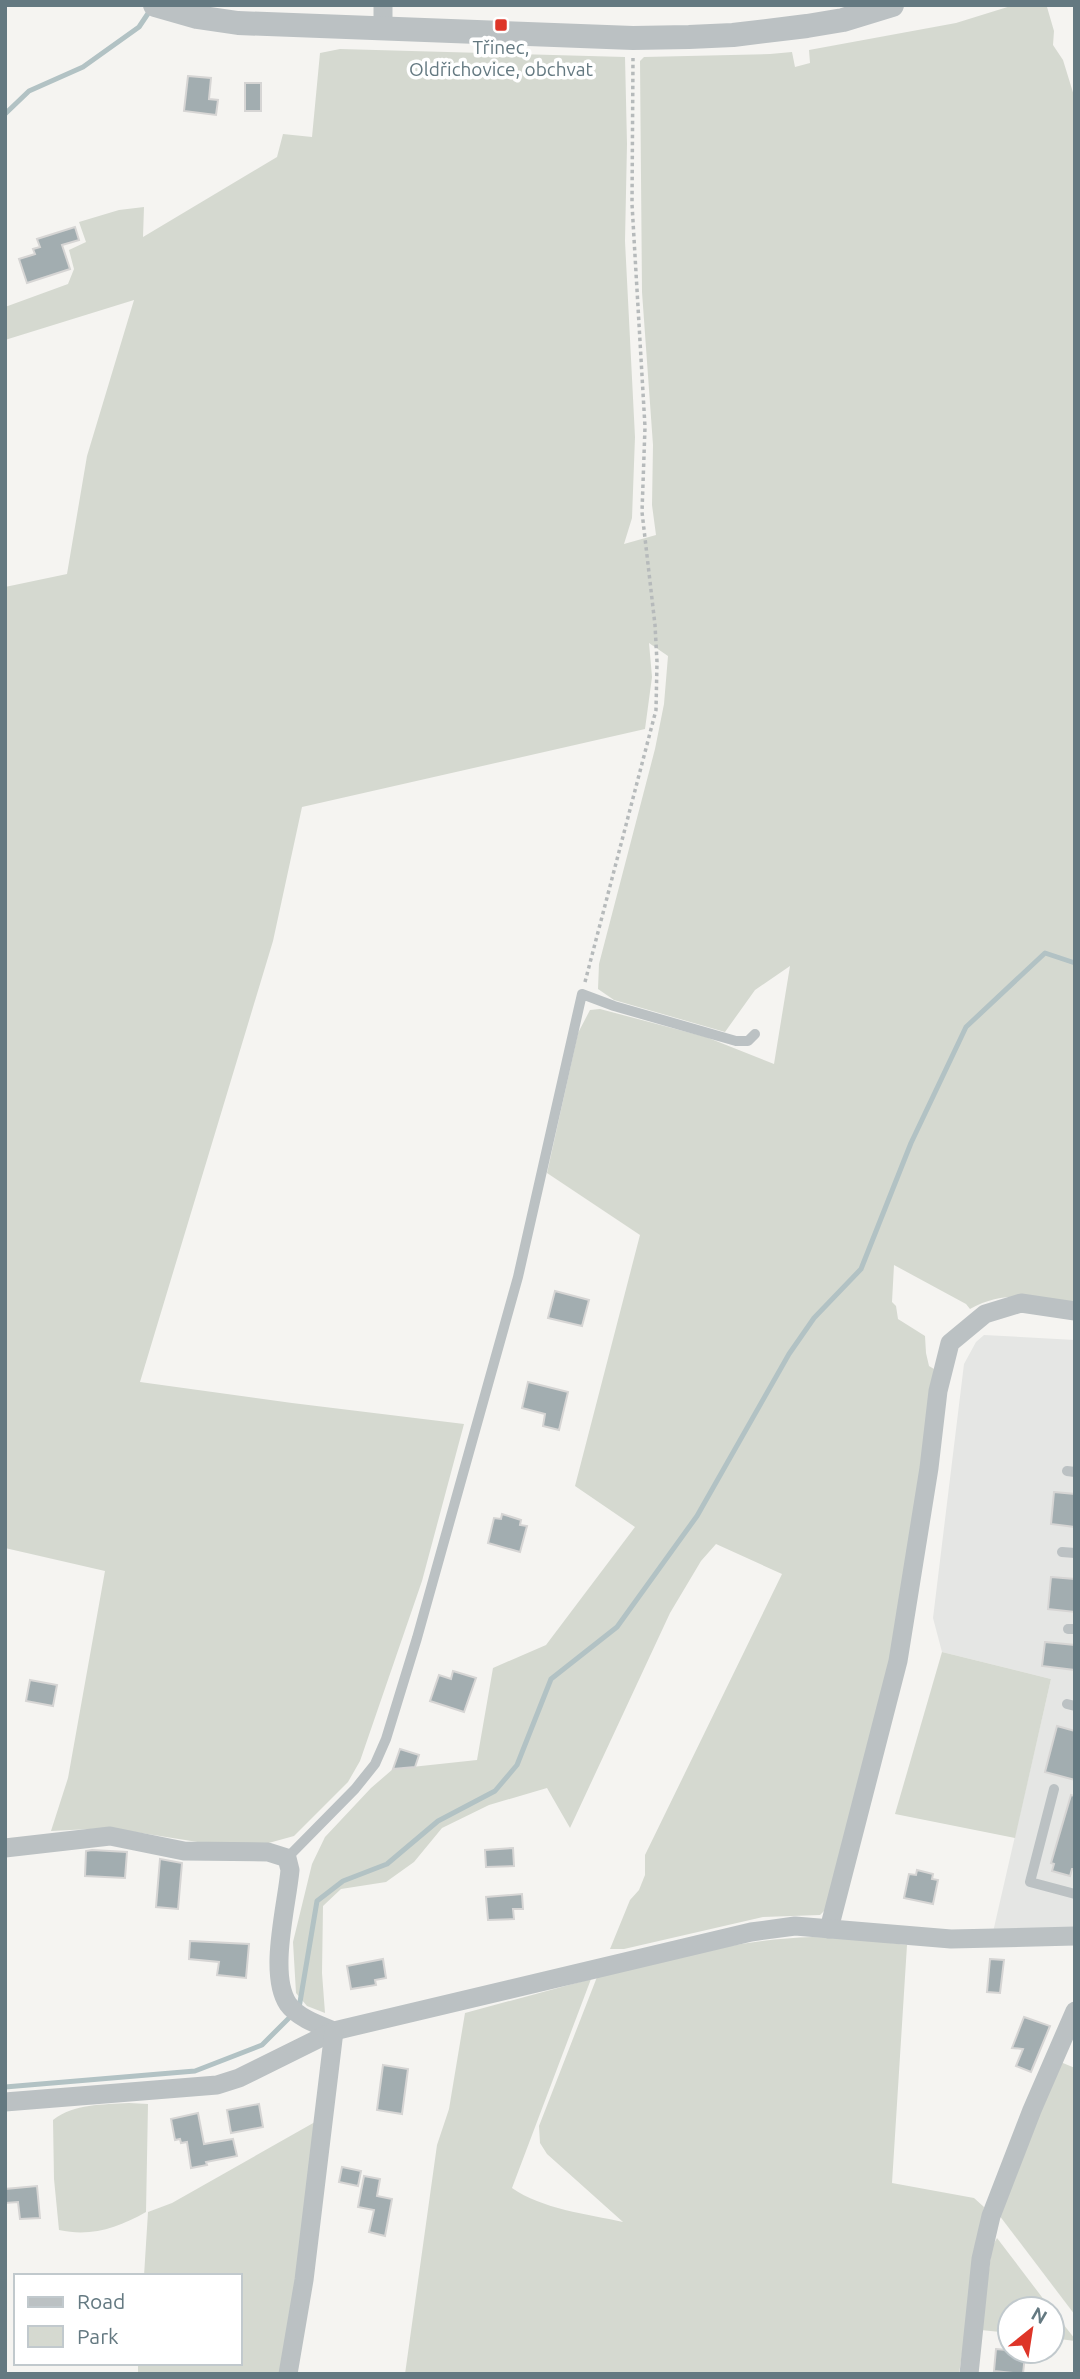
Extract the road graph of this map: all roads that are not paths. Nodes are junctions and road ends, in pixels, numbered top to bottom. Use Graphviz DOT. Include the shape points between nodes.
graph roads {
  1 [pos="156,5"];
  2 [pos="892,5"];
  3 [pos="383,18"];
  4 [pos="755,1034"];
  5 [pos="1075,1311"];
  6 [pos="1062,1552"];
  7 [pos="1075,1553"];
  8 [pos="1054,1789"];
  9 [pos="5,1848"];
  10 [pos="287,1858"];
  11 [pos="1075,1894"];
  12 [pos="828,1929"];
  13 [pos="1075,1936"];
  14 [pos="1075,2011"];
  15 [pos="334,2031"];
  16 [pos="5,2102"];
  17 [pos="288,2374"];
  18 [pos="970,2374"];
  1 -- 3 [label="street" via="238,23"];
  2 -- 3 [label="street" via="842,20 775,30 633,38"];
  4 -- 10 [label="lane" via="748,1041 737,1041 582,994 518,1277 386,1739 375,1764 355,1789"];
  5 -- 12 [label="street" via="1021,1303 985,1314 950,1343 938,1391 898,1661"];
  6 -- 7 [label="lane"];
  8 -- 11 [label="lane" via="1030,1882"];
  9 -- 10 [label="street" via="110,1836 184,1851 268,1852"];
  10 -- 15 [label="street" via="290,1870 278,1958 280,1980 288,2004 306,2019"];
  12 -- 13 [label="street" via="951,1939"];
  12 -- 15 [label="street" via="795,1926 751,1932"];
  14 -- 18 [label="street" via="991,2216 981,2259"];
  15 -- 16 [label="street" via="217,2085"];
  15 -- 17 [label="street"];
}
